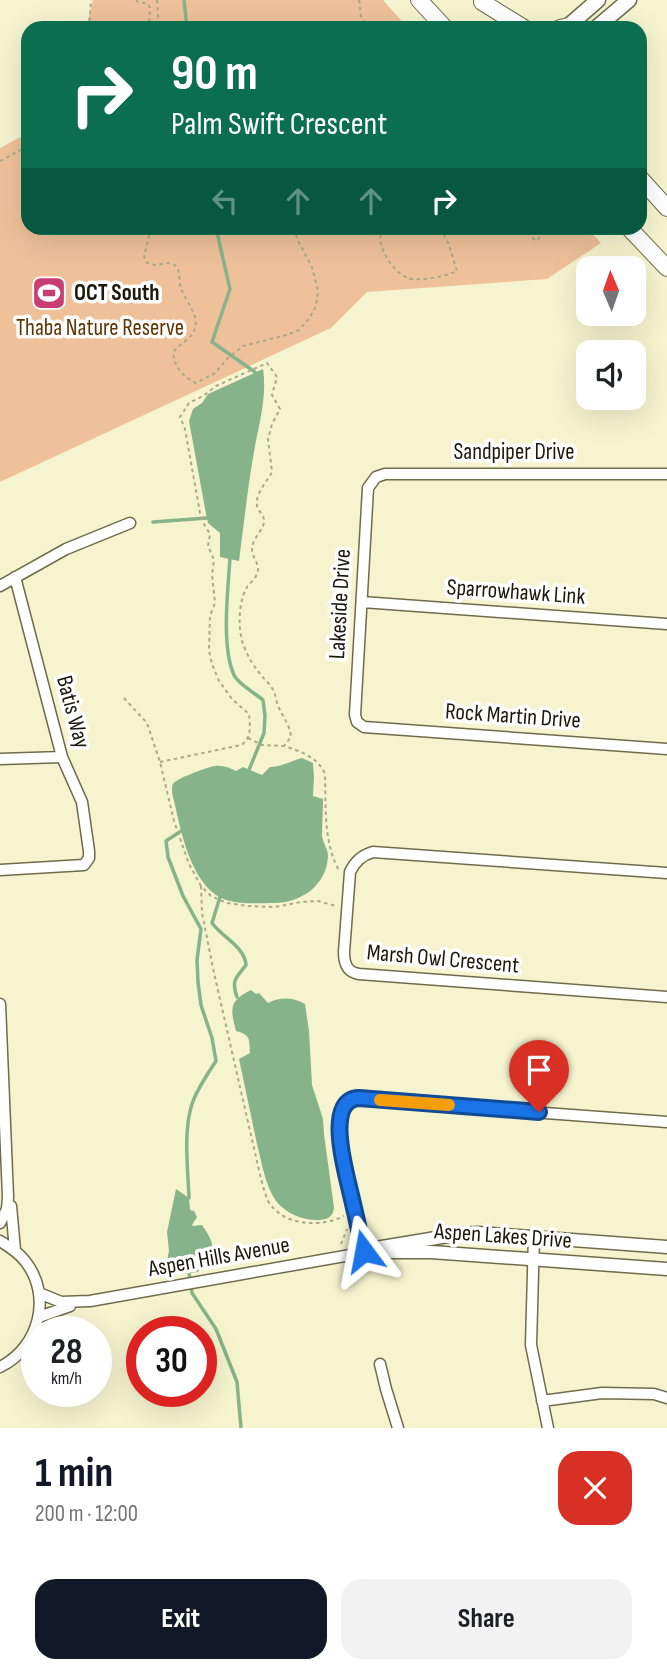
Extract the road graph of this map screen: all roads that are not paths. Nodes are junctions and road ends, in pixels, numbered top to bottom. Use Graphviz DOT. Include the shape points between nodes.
graph roads {
  1 [pos="419,0"];
  2 [pos="598,0"];
  3 [pos="629,0"];
  4 [pos="481,1"];
  5 [pos="438,21"];
  6 [pos="497,21"];
  7 [pos="513,21"];
  8 [pos="572,21"];
  9 [pos="604,21"];
  10 [pos="647,185"];
  11 [pos="667,208"];
  12 [pos="636,235"];
  13 [pos="667,268"];
  14 [pos="667,474"];
  15 [pos="368,488"];
  16 [pos="130,523"];
  17 [pos="15,577"];
  18 [pos="0,586"];
  19 [pos="362,602"];
  20 [pos="667,624"];
  21 [pos="357,722"];
  22 [pos="667,749"];
  23 [pos="62,757"];
  24 [pos="0,760"];
  25 [pos="0,870"];
  26 [pos="667,873"];
  27 [pos="667,997"];
  28 [pos="0,1004"];
  29 [pos="667,1122"];
  30 [pos="3,1159"];
  31 [pos="8,1197"];
  32 [pos="0,1223"];
  33 [pos="534,1236"];
  34 [pos="0,1241"];
  35 [pos="667,1247"];
  36 [pos="15,1250"];
  37 [pos="362,1253"];
  38 [pos="533,1258"];
  39 [pos="667,1269"];
  40 [pos="39,1293"];
  41 [pos="90,1301"];
  42 [pos="39,1316"];
  43 [pos="41,1316"];
  44 [pos="21,1352"];
  45 [pos="380,1364"];
  46 [pos="0,1367"];
  47 [pos="667,1398"];
  48 [pos="542,1401"];
  49 [pos="398,1428"];
  50 [pos="548,1428"];
  1 -- 5 [label="main road"];
  2 -- 8 [label="main road"];
  3 -- 9 [label="main road"];
  4 -- 6 [label="main road"];
  4 -- 7 [label="main road"];
  10 -- 11 [label="main road"];
  12 -- 13 [label="main road"];
  14 -- 15 [label="street, Sandpiper Drive" via="385,474"];
  15 -- 19 [label="street, Lakeside Drive"];
  16 -- 17 [label="street"];
  17 -- 18 [label="street"];
  17 -- 23 [label="street, Batis Way"];
  19 -- 20 [label="street, Sparrowhawk Link"];
  19 -- 21 [label="street, Lakeside Drive"];
  21 -- 22 [label="street, Rock Martin Drive" via="364,727"];
  23 -- 24 [label="street"];
  23 -- 25 [label="street, Batis Way" via="82,802 89,858 83,866"];
  26 -- 27 [label="street, Marsh Owl Crescent" via="366,854 350,872 344,958 347,969 359,975"];
  28 -- 30 [label="street"];
  29 -- 37 [label="street" via="354,1098 342,1111 340,1140"];
  30 -- 31 [label="street"];
  31 -- 32 [label="street"];
  31 -- 36 [label="street"];
  33 -- 35 [label="street, Aspen Lakes Drive"];
  33 -- 37 [label="street, Aspen Lakes Drive" via="460,1234"];
  33 -- 38 [label="street"];
  34 -- 36 [label="street"];
  36 -- 40 [label="street" via="26,1262"];
  37 -- 38 [label="street, Aspen Lakes Drive"];
  37 -- 41 [label="street, Aspen Hills Avenue"];
  38 -- 39 [label="street, Aspen Lakes Drive"];
  38 -- 48 [label="street" via="531,1345"];
  40 -- 41 [label="street, Aspen Hills Avenue" via="61,1302"];
  40 -- 42 [label="street"];
  41 -- 43 [label="street, Aspen Hills Avenue"];
  44 -- 46 [label="street"];
  45 -- 49 [label="street"];
  47 -- 48 [label="street" via="602,1393"];
  48 -- 50 [label="street"];
}
